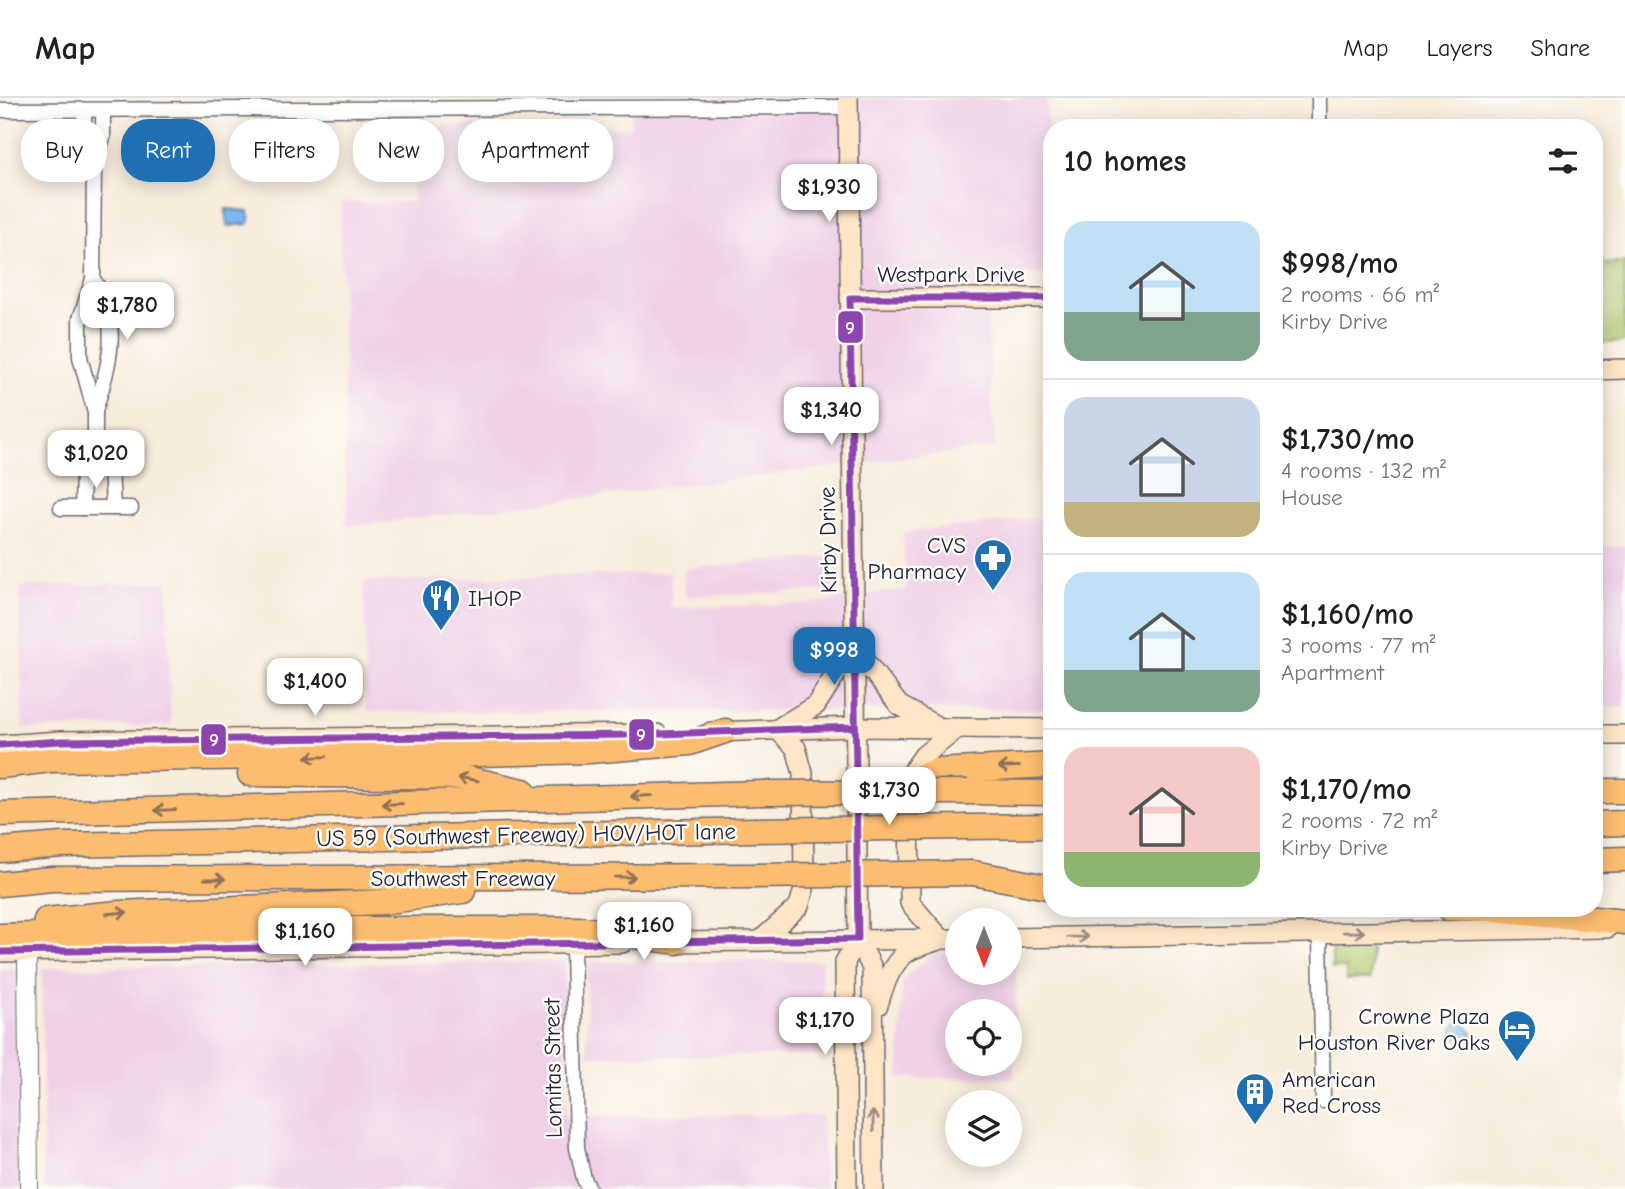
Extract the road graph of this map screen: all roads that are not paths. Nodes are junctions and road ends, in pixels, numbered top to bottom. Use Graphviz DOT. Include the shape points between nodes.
graph roads {
  1 [pos="1319,98"];
  2 [pos="848,102"];
  3 [pos="433,103"];
  4 [pos="0,110"];
  5 [pos="84,110"];
  6 [pos="103,110"];
  7 [pos="84,119"];
  8 [pos="103,119"];
  9 [pos="1319,119"];
  10 [pos="94,182"];
  11 [pos="93,279"];
  12 [pos="850,298"];
  13 [pos="1043,298"];
  14 [pos="1625,369"];
  15 [pos="1603,370"];
  16 [pos="95,412"];
  17 [pos="95,445"];
  18 [pos="61,508"];
  19 [pos="82,508"];
  20 [pos="113,508"];
  21 [pos="131,508"];
  22 [pos="853,646"];
  23 [pos="855,727"];
  24 [pos="950,728"];
  25 [pos="777,729"];
  26 [pos="1043,729"];
  27 [pos="725,732"];
  28 [pos="1603,735"];
  29 [pos="1625,735"];
  30 [pos="0,745"];
  31 [pos="0,766"];
  32 [pos="1043,767"];
  33 [pos="0,772"];
  34 [pos="967,781"];
  35 [pos="1625,791"];
  36 [pos="1043,792"];
  37 [pos="1603,792"];
  38 [pos="558,799"];
  39 [pos="0,814"];
  40 [pos="1603,824"];
  41 [pos="1625,824"];
  42 [pos="1043,826"];
  43 [pos="0,850"];
  44 [pos="1625,859"];
  45 [pos="1603,860"];
  46 [pos="1043,871"];
  47 [pos="973,873"];
  48 [pos="556,878"];
  49 [pos="0,884"];
  50 [pos="1043,886"];
  51 [pos="1560,917"];
  52 [pos="0,925"];
  53 [pos="1625,925"];
  54 [pos="1320,933"];
  55 [pos="945,935"];
  56 [pos="0,936"];
  57 [pos="1022,938"];
  58 [pos="858,939"];
  59 [pos="945,939"];
  60 [pos="761,940"];
  61 [pos="945,940"];
  62 [pos="677,942"];
  63 [pos="573,944"];
  64 [pos="27,951"];
  65 [pos="0,952"];
  66 [pos="872,1028"];
  67 [pos="1323,1101"];
  68 [pos="29,1189"];
  69 [pos="589,1189"];
  70 [pos="847,1189"];
  71 [pos="874,1189"];
  1 -- 9 [label="street"];
  2 -- 3 [label="street"];
  2 -- 12 [label="main road, Kirby Drive"];
  3 -- 6 [label="street"];
  4 -- 5 [label="street"];
  5 -- 6 [label="street"];
  5 -- 7 [label="street"];
  6 -- 8 [label="street"];
  10 -- 11 [label="street"];
  11 -- 16 [label="street" via="80,319 80,357"];
  11 -- 16 [label="street" via="110,317 110,361"];
  12 -- 13 [label="main road, Westpark Drive"];
  12 -- 22 [label="main road, Kirby Drive"];
  14 -- 15 [label="main road"];
  16 -- 17 [label="street"];
  17 -- 19 [label="street" via="83,469"];
  17 -- 20 [label="street" via="111,465"];
  18 -- 19 [label="street"];
  19 -- 20 [label="street"];
  20 -- 21 [label="street"];
  22 -- 23 [label="main road, Kirby Drive"];
  22 -- 24 [label="main road" via="899,705"];
  22 -- 25 [label="main road" via="817,705"];
  23 -- 24 [label="main road"];
  23 -- 25 [label="main road"];
  23 -- 58 [label="main road, Kirby Drive"];
  24 -- 26 [label="main road"];
  24 -- 55 [label="main road" via="909,776 910,902"];
  25 -- 27 [label="main road"];
  25 -- 60 [label="main road" via="796,748 803,773 804,889 799,906"];
  27 -- 30 [label="main road"];
  27 -- 31 [label="highway, one-way" via="690,743 589,751 51,760"];
  28 -- 29 [label="main road"];
  32 -- 34 [label="highway, one-way"];
  38 -- 33 [label="highway, one-way" via="461,777"];
  34 -- 36 [label="highway"];
  34 -- 38 [label="highway, one-way, bridge" via="879,793"];
  35 -- 37 [label="highway"];
  38 -- 39 [label="highway, one-way"];
  40 -- 41 [label="highway"];
  42 -- 43 [label="highway, US 59 (Southwest Freeway) HOV/HOT lane, bridge" via="63,845"];
  44 -- 45 [label="highway"];
  46 -- 47 [label="highway, Southwest Freeway"];
  48 -- 47 [label="highway, Southwest Freeway, one-way, bridge"];
  47 -- 50 [label="highway"];
  49 -- 48 [label="highway, Southwest Freeway, one-way" via="52,879"];
  52 -- 48 [label="highway, one-way" via="118,913 383,902"];
  51 -- 53 [label="highway"];
  54 -- 53 [label="main road, one-way" via="1579,930"];
  57 -- 54 [label="main road, one-way"];
  54 -- 67 [label="street"];
  56 -- 62 [label="highway" via="229,929 583,929"];
  58 -- 59 [label="main road"];
  58 -- 60 [label="main road"];
  58 -- 66 [label="main road, Kirby Drive" via="873,968"];
  58 -- 70 [label="main road, Kirby Drive" via="845,962"];
  60 -- 62 [label="main road"];
  61 -- 66 [label="main road" via="907,952 895,966 883,988"];
  62 -- 63 [label="main road"];
  63 -- 64 [label="main road"];
  63 -- 69 [label="street, Lomitas Street" via="577,1148"];
  64 -- 65 [label="main road"];
  64 -- 68 [label="street"];
  71 -- 66 [label="main road, Kirby Drive, one-way"];
}
